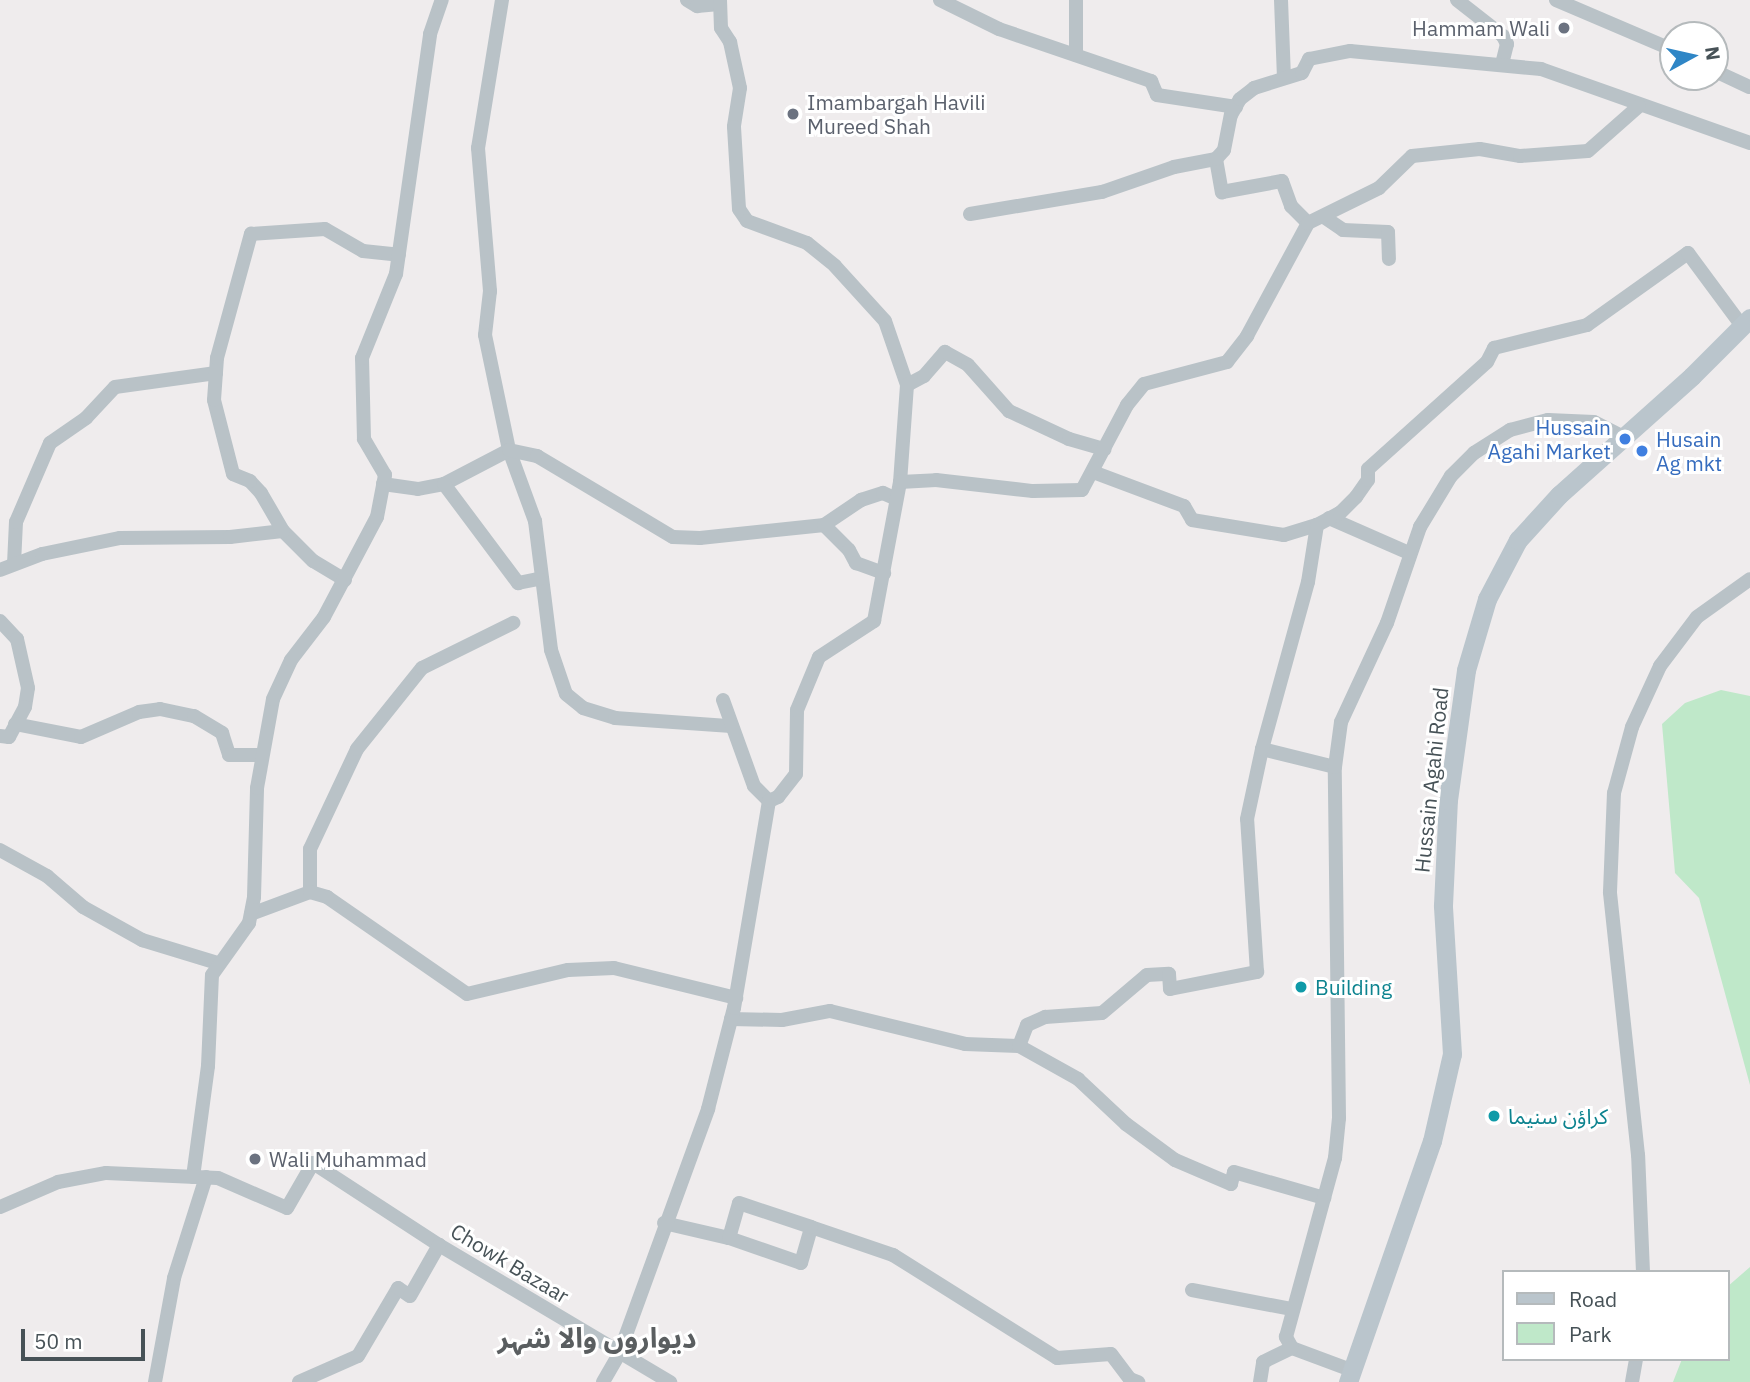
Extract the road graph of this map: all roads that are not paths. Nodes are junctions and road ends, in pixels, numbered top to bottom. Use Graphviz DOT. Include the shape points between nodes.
graph roads {
  1 [pos="442,0"];
  2 [pos="502,0"];
  3 [pos="687,0"];
  4 [pos="940,0"];
  5 [pos="1076,0"];
  6 [pos="1280,0"];
  7 [pos="1457,0"];
  8 [pos="1556,0"];
  9 [pos="719,2"];
  10 [pos="1659,44"];
  11 [pos="1076,55"];
  12 [pos="1502,64"];
  13 [pos="1729,77"];
  14 [pos="1284,78"];
  15 [pos="1750,87"];
  16 [pos="1639,106"];
  17 [pos="1236,107"];
  18 [pos="1750,143"];
  19 [pos="1216,159"];
  20 [pos="970,214"];
  21 [pos="1324,216"];
  22 [pos="1308,223"];
  23 [pos="399,255"];
  24 [pos="1389,259"];
  25 [pos="1746,322"];
  26 [pos="216,373"];
  27 [pos="907,385"];
  28 [pos="1623,437"];
  29 [pos="1105,449"];
  30 [pos="509,450"];
  31 [pos="1093,472"];
  32 [pos="900,482"];
  33 [pos="383,484"];
  34 [pos="443,484"];
  35 [pos="894,498"];
  36 [pos="1323,522"];
  37 [pos="824,525"];
  38 [pos="283,531"];
  39 [pos="1409,553"];
  40 [pos="7,567"];
  41 [pos="884,573"];
  42 [pos="539,579"];
  43 [pos="1750,579"];
  44 [pos="345,580"];
  45 [pos="0,621"];
  46 [pos="513,623"];
  47 [pos="723,700"];
  48 [pos="15,724"];
  49 [pos="729,726"];
  50 [pos="0,736"];
  51 [pos="1262,749"];
  52 [pos="262,755"];
  53 [pos="1335,767"];
  54 [pos="769,801"];
  55 [pos="0,850"];
  56 [pos="310,892"];
  57 [pos="251,914"];
  58 [pos="217,963"];
  59 [pos="736,998"];
  60 [pos="731,1019"];
  61 [pos="1018,1046"];
  62 [pos="206,1177"];
  63 [pos="1324,1198"];
  64 [pos="0,1207"];
  65 [pos="663,1223"];
  66 [pos="811,1227"];
  67 [pos="729,1238"];
  68 [pos="439,1245"];
  69 [pos="1643,1270"];
  70 [pos="1192,1290"];
  71 [pos="1292,1309"];
  72 [pos="1292,1348"];
  73 [pos="619,1354"];
  74 [pos="1636,1361"];
  75 [pos="1349,1376"];
  76 [pos="155,1382"];
  77 [pos="299,1382"];
  78 [pos="603,1382"];
  79 [pos="670,1382"];
  80 [pos="1138,1382"];
  81 [pos="1261,1382"];
  82 [pos="1632,1382"];
  1 -- 23 [label="street" via="430,34"];
  2 -- 30 [label="street" via="478,161 490,290 485,335"];
  3 -- 9 [label="street" via="697,6"];
  4 -- 11 [label="street" via="999,29"];
  5 -- 11 [label="street"];
  6 -- 14 [label="street"];
  7 -- 12 [label="street" via="1503,36 1507,44"];
  8 -- 10 [label="street"];
  9 -- 27 [label="street" via="721,28 730,42 740,88 734,127 739,209 747,221 807,243 862,293 885,321"];
  11 -- 17 [label="street" via="1151,81 1157,95"];
  12 -- 14 [label="street" via="1350,51 1309,59 1302,73"];
  12 -- 16 [label="street" via="1552,72"];
  13 -- 15 [label="street"];
  14 -- 17 [label="street" via="1254,88"];
  16 -- 18 [label="street"];
  16 -- 21 [label="street" via="1605,141 1588,151 1520,156 1480,149 1412,156 1379,188"];
  17 -- 19 [label="street" via="1224,150"];
  19 -- 20 [label="street" via="1174,167 1102,192"];
  19 -- 22 [label="street" via="1222,192 1282,181 1291,206"];
  21 -- 22 [label="street"];
  21 -- 24 [label="street" via="1343,230 1388,232"];
  22 -- 29 [label="street" via="1247,336 1227,362 1144,384"];
  23 -- 26 [label="street" via="363,251 326,229 251,234"];
  23 -- 33 [label="street" via="396,274 362,358 363,439 385,475"];
  25 -- 28 [label="main road, Hussain Agahi Road"];
  25 -- 36 [label="street" via="1688,253 1587,325 1494,348 1487,362 1368,469 1368,480 1356,497"];
  26 -- 38 [label="street" via="214,400 233,474 250,481 261,493"];
  26 -- 40 [label="street" via="115,387 86,418 50,443 16,522"];
  27 -- 29 [label="street" via="924,376 945,352 968,365 1009,411 1069,439"];
  27 -- 32 [label="street"];
  28 -- 39 [label="street" via="1594,422 1548,420 1510,430 1474,453 1451,476"];
  28 -- 75 [label="main road, Hussain Agahi Road" via="1559,495 1502,565 1466,670 1448,800 1443,905 1452,1054 1432,1140"];
  29 -- 31 [label="street"];
  30 -- 34 [label="street"];
  30 -- 37 [label="street" via="537,456 673,537"];
  30 -- 42 [label="street" via="535,521"];
  31 -- 32 [label="street" via="1082,489 1057,491 936,480"];
  31 -- 36 [label="street" via="1184,506 1192,520 1284,535"];
  32 -- 35 [label="street"];
  33 -- 34 [label="street" via="418,489"];
  33 -- 44 [label="street" via="377,517"];
  34 -- 42 [label="street" via="518,583"];
  35 -- 37 [label="street" via="883,493 861,500"];
  35 -- 41 [label="street"];
  36 -- 39 [label="street"];
  36 -- 51 [label="street"];
  37 -- 41 [label="street" via="856,563"];
  38 -- 40 [label="street" via="230,537 120,538"];
  38 -- 44 [label="street" via="313,561"];
  39 -- 53 [label="street" via="1387,624 1341,722"];
  41 -- 54 [label="street" via="874,621 820,657 797,710 796,774 778,797"];
  42 -- 49 [label="street" via="566,694 583,708 615,718"];
  43 -- 69 [label="street" via="1697,617 1660,666 1632,727 1614,793 1610,892 1638,1155"];
  44 -- 52 [label="street" via="288,666 273,699"];
  45 -- 48 [label="street" via="17,639 25,670 26,703"];
  46 -- 56 [label="street" via="422,668 357,749 310,849"];
  47 -- 49 [label="street"];
  48 -- 50 [label="street" via="9,737"];
  48 -- 52 [label="street" via="81,737 139,712 160,709 194,716 222,733 229,755"];
  49 -- 54 [label="street" via="754,786"];
  51 -- 53 [label="street"];
  51 -- 61 [label="street" via="1247,819 1257,972 1170,989 1169,974 1147,975 1102,1013 1045,1017 1027,1024"];
  52 -- 57 [label="street"];
  53 -- 63 [label="street" via="1339,1118"];
  54 -- 59 [label="street"];
  55 -- 58 [label="street" via="47,876 83,907 142,940"];
  56 -- 57 [label="street"];
  56 -- 59 [label="street" via="327,897 467,994 568,970 614,968"];
  57 -- 58 [label="street"];
  58 -- 62 [label="street" via="212,975"];
  59 -- 60 [label="street"];
  60 -- 61 [label="street" via="782,1020 830,1011 965,1044"];
  60 -- 65 [label="street" via="708,1109"];
  61 -- 63 [label="street" via="1078,1079 1126,1124 1175,1160 1231,1184 1234,1172"];
  62 -- 64 [label="street" via="106,1173 58,1182"];
  62 -- 68 [label="street, Chowk Bazaar" via="287,1208 313,1163"];
  62 -- 76 [label="street" via="174,1278"];
  63 -- 71 [label="street"];
  65 -- 67 [label="street"];
  65 -- 73 [label="street"];
  66 -- 67 [label="street" via="739,1203"];
  66 -- 67 [label="street" via="801,1263"];
  66 -- 80 [label="street" via="893,1255 1057,1358 1111,1354 1130,1379"];
  68 -- 73 [label="street, Chowk Bazaar"];
  68 -- 77 [label="street" via="410,1296 398,1288 358,1356"];
  70 -- 71 [label="street"];
  71 -- 72 [label="street" via="1286,1337"];
  72 -- 75 [label="street"];
  72 -- 81 [label="street" via="1263,1362"];
  73 -- 78 [label="street"];
  73 -- 79 [label="street, Chowk Bazaar"];
  74 -- 82 [label="street"];
}
